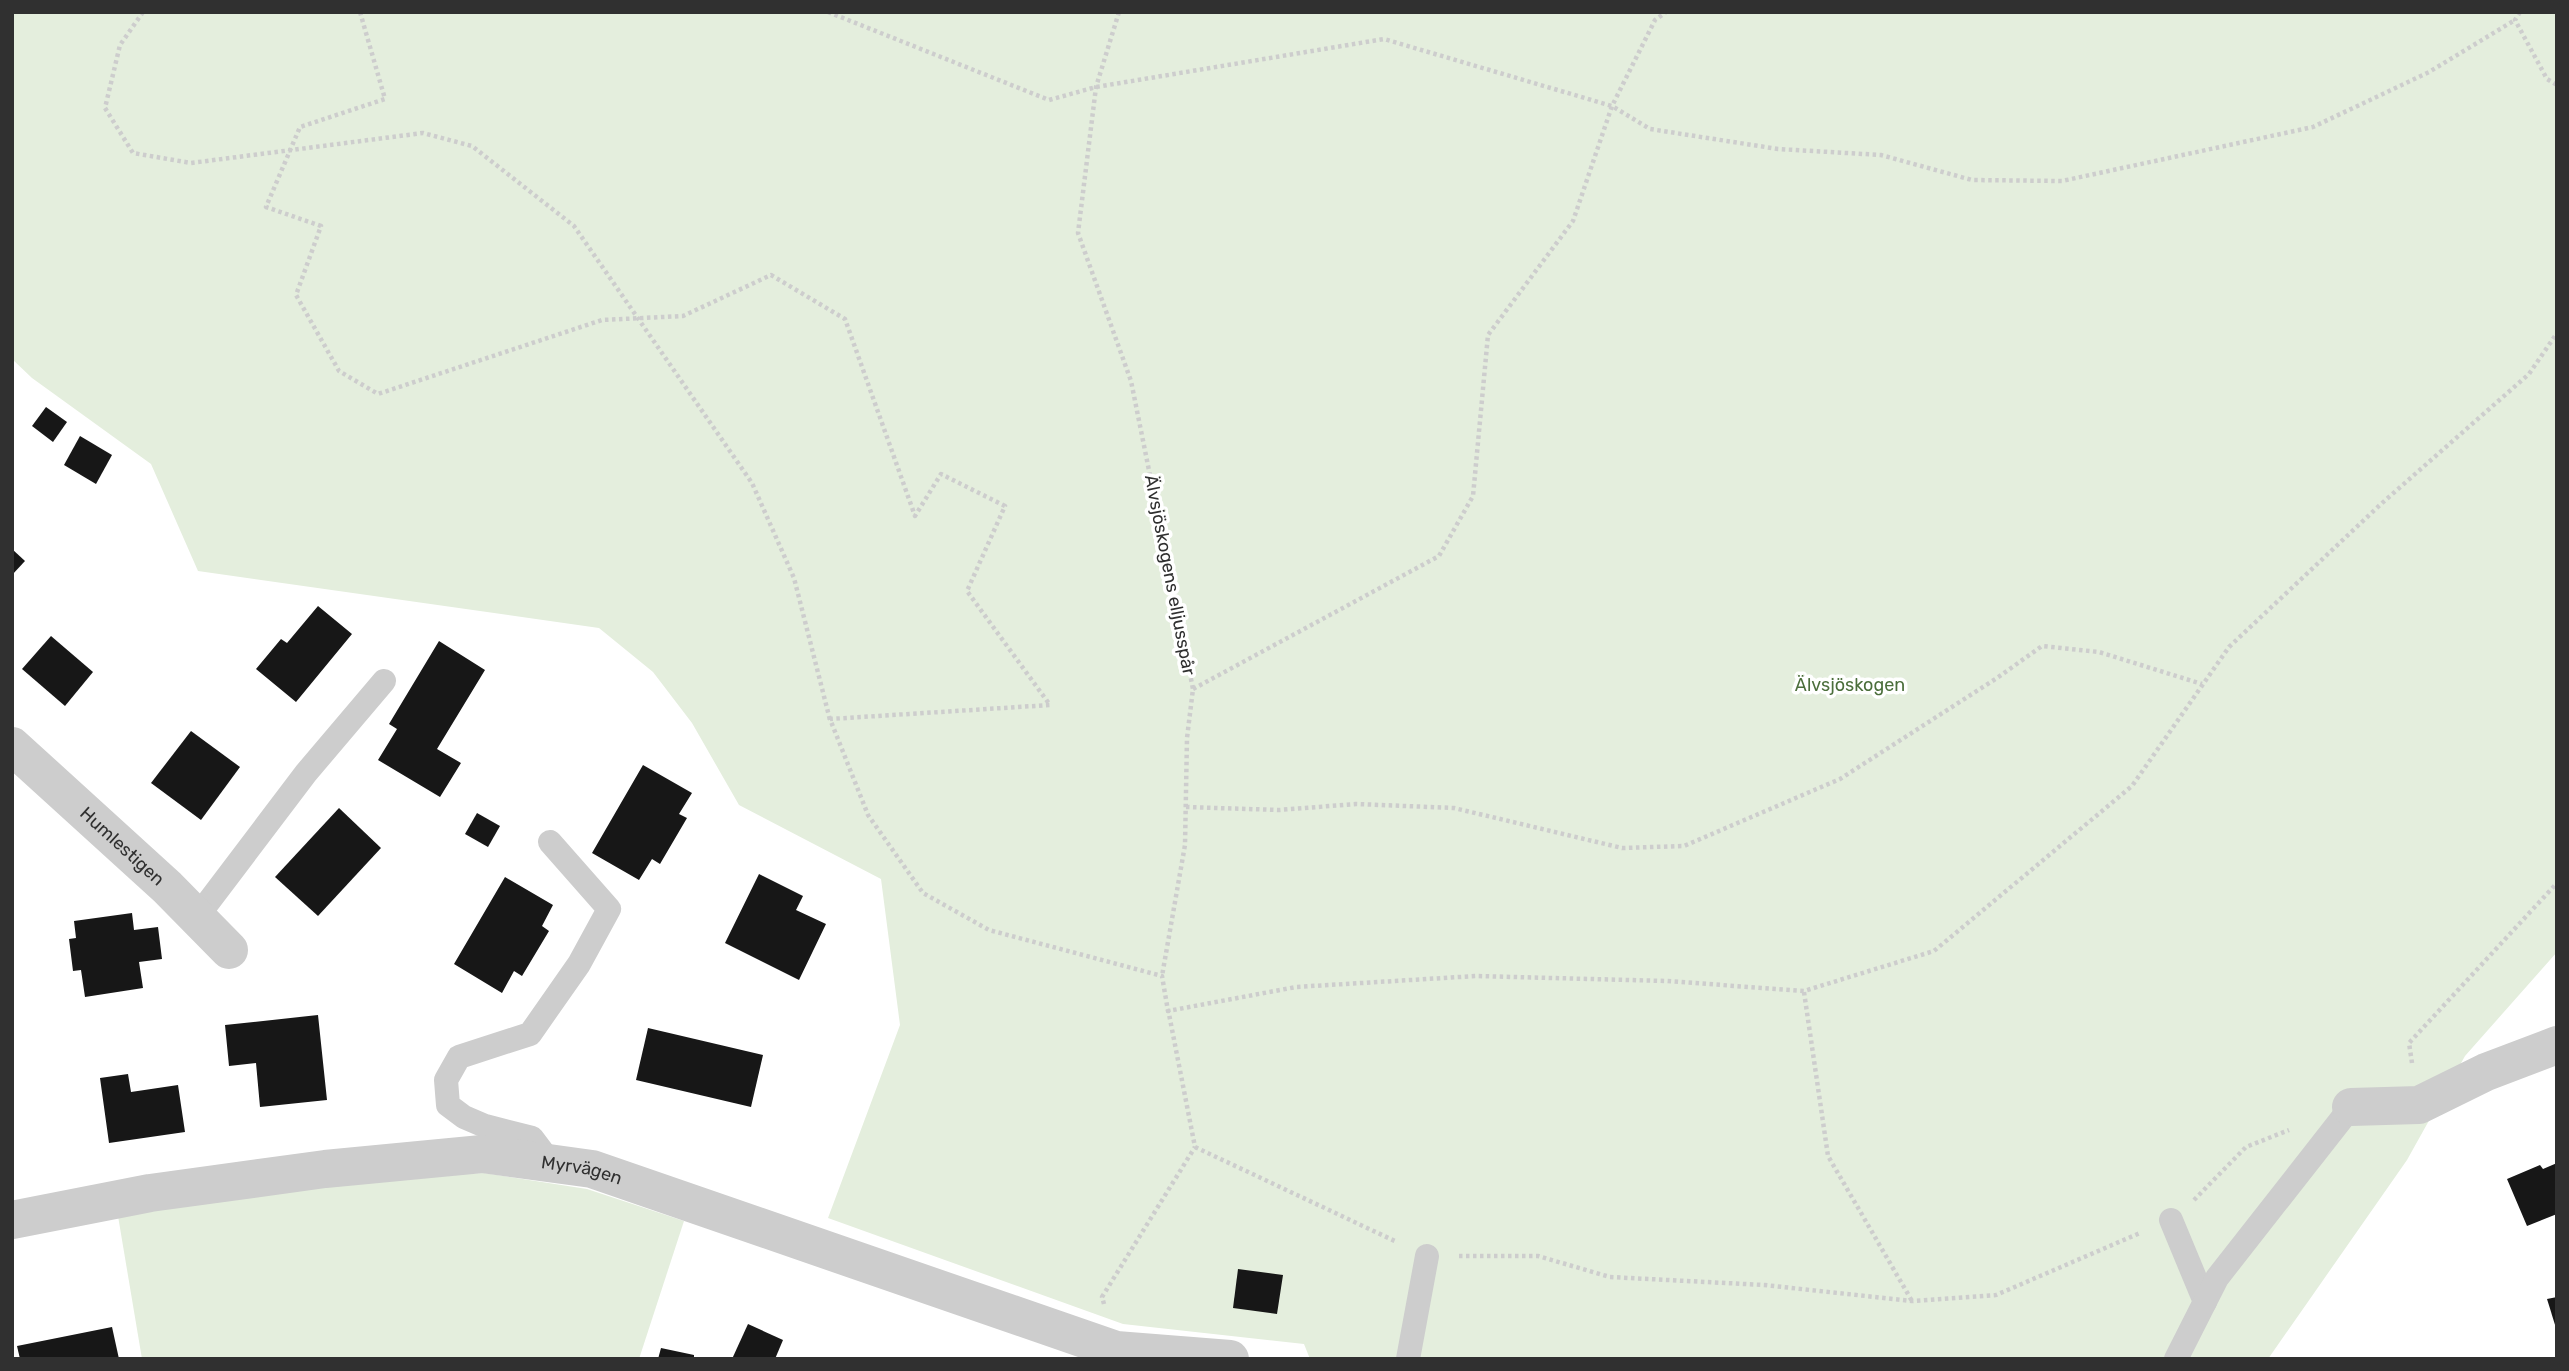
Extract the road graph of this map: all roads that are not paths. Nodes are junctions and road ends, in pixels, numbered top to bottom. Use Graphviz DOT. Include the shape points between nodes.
graph roads {
  1 [pos="384,681"];
  2 [pos="12,746"];
  3 [pos="550,842"];
  4 [pos="197,917"];
  5 [pos="229,950"];
  6 [pos="2557,1045"];
  7 [pos="2351,1107"];
  8 [pos="550,1162"];
  9 [pos="12,1220"];
  10 [pos="2171,1220"];
  11 [pos="1427,1256"];
  12 [pos="2205,1301"];
  13 [pos="1115,1354"];
  14 [pos="1230,1359"];
  15 [pos="1408,1359"];
  16 [pos="2176,1359"];
  1 -- 4 [label="lane" via="306,773"];
  2 -- 4 [label="street, Humlestigen"];
  3 -- 8 [label="lane" via="609,909 579,964 530,1034 459,1057 446,1080 448,1105 485,1126 532,1138"];
  4 -- 5 [label="street, Humlestigen"];
  6 -- 7 [label="street" via="2486,1072 2419,1105"];
  7 -- 12 [label="lane" via="2217,1278"];
  8 -- 9 [label="street, Myrvägen" via="482,1154 326,1169 150,1194"];
  8 -- 13 [label="street, Myrvägen" via="592,1169 672,1196"];
  10 -- 12 [label="lane"];
  11 -- 15 [label="lane"];
  12 -- 16 [label="lane"];
  13 -- 14 [label="street, Myrvägen"];
}
